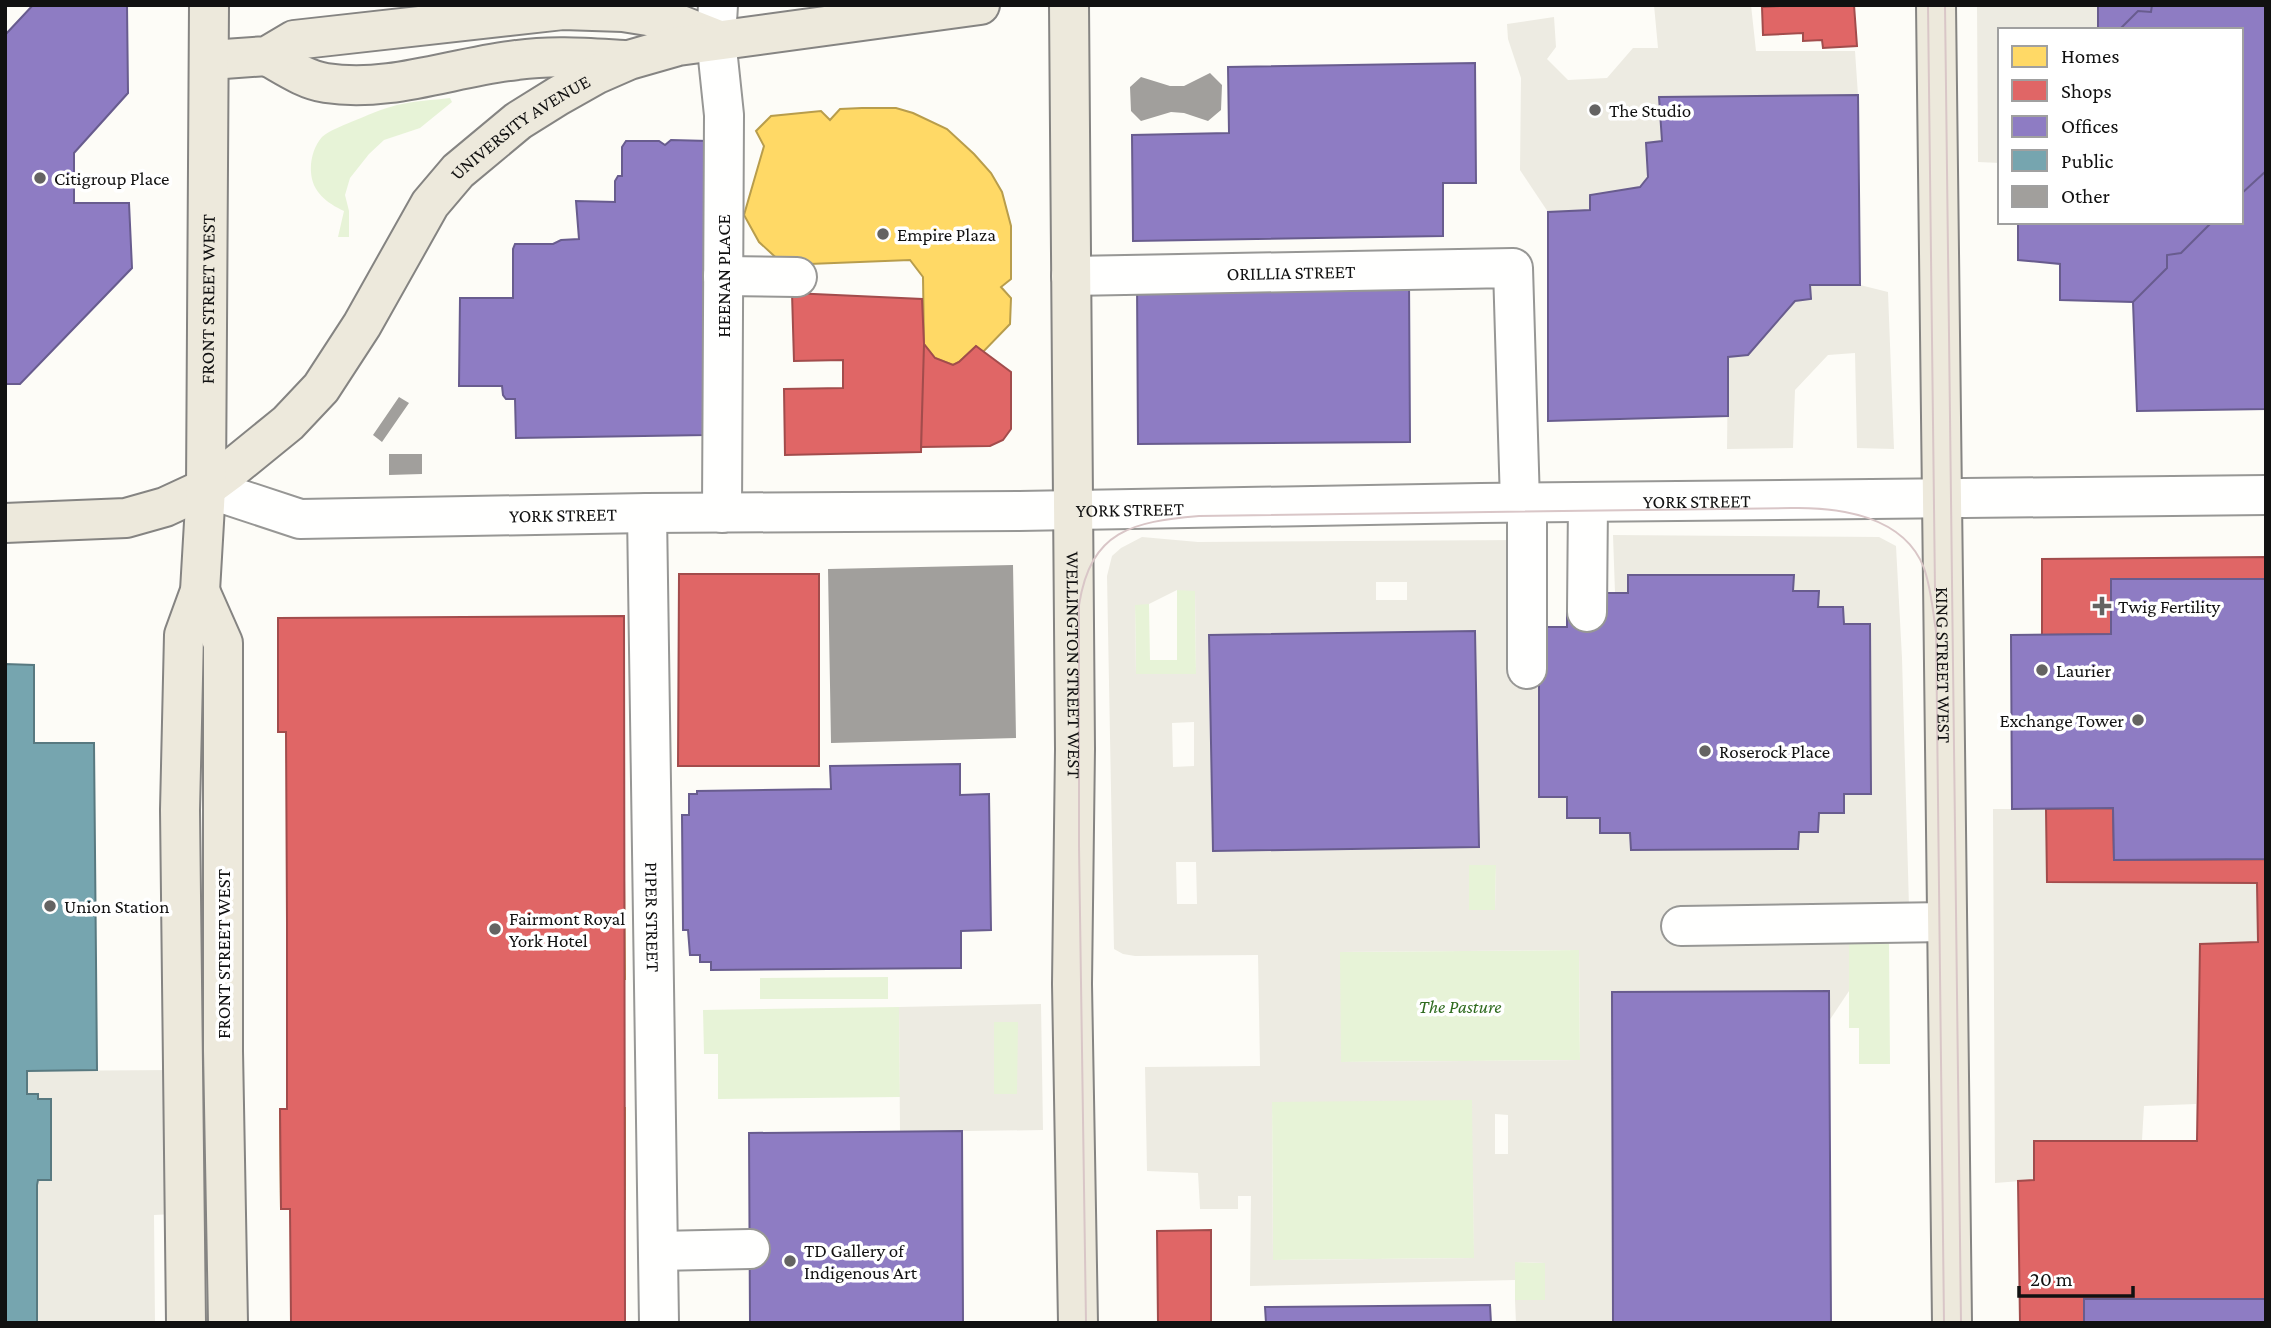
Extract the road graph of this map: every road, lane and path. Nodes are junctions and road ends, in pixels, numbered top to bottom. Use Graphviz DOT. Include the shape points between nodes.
graph roads {
  1 [pos="209,5"];
  2 [pos="980,5"];
  3 [pos="1069,5"];
  4 [pos="1936,5"];
  5 [pos="717,22"];
  6 [pos="267,56"];
  7 [pos="211,60"];
  8 [pos="629,60"];
  9 [pos="723,276"];
  10 [pos="797,276"];
  11 [pos="1071,276"];
  12 [pos="206,488"];
  13 [pos="2266,495"];
  14 [pos="1942,498"];
  15 [pos="1547,502"];
  16 [pos="1073,510"];
  17 [pos="647,513"];
  18 [pos="722,513"];
  19 [pos="5,523"];
  20 [pos="200,591"];
  21 [pos="1587,612"];
  22 [pos="1551,627"];
  23 [pos="1527,669"];
  24 [pos="222,859"];
  25 [pos="179,860"];
  26 [pos="1947,922"];
  27 [pos="1681,926"];
  28 [pos="223,1051"];
  29 [pos="182,1052"];
  30 [pos="750,1249"];
  31 [pos="658,1251"];
  32 [pos="186,1323"];
  33 [pos="228,1323"];
  34 [pos="659,1323"];
  35 [pos="1078,1323"];
  36 [pos="1952,1323"];
  1 -- 7 [label="main road, FRONT STREET WEST"];
  2 -- 5 [label="main road, UNIVERSITY AVENUE"];
  3 -- 11 [label="main road, WELLINGTON STREET WEST"];
  4 -- 14 [label="main road, KING STREET WEST"];
  5 -- 6 [label="main road" via="678,24 622,12 563,10 293,40"];
  5 -- 8 [label="main road, UNIVERSITY AVENUE" via="678,46"];
  5 -- 9 [label="street, HEENAN PLACE" via="724,115"];
  6 -- 7 [label="main road"];
  6 -- 8 [label="main road" via="324,83 363,85 514,60 562,56"];
  7 -- 12 [label="main road, FRONT STREET WEST"];
  8 -- 12 [label="main road, UNIVERSITY AVENUE" via="518,121 458,171 430,204 321,388 269,440"];
  9 -- 10 [label="street"];
  9 -- 18 [label="street, HEENAN PLACE"];
  11 -- 15 [label="street, ORILLIA STREET" via="1513,268"];
  11 -- 16 [label="main road, WELLINGTON STREET WEST"];
  12 -- 17 [label="street, YORK STREET" via="300,519"];
  12 -- 19 [label="main road" via="126,518"];
  12 -- 20 [label="main road, FRONT STREET WEST"];
  13 -- 14 [label="street, YORK STREET"];
  14 -- 15 [label="street, YORK STREET"];
  14 -- 26 [label="main road, KING STREET WEST"];
  15 -- 16 [label="street, YORK STREET"];
  15 -- 21 [label="street"];
  15 -- 22 [label="street"];
  15 -- 23 [label="street"];
  16 -- 18 [label="street, YORK STREET"];
  16 -- 35 [label="main road, WELLINGTON STREET WEST"];
  17 -- 18 [label="street, YORK STREET"];
  17 -- 31 [label="street, PIPER STREET"];
  20 -- 24 [label="main road, FRONT STREET WEST" via="223,643"];
  20 -- 25 [label="main road, FRONT STREET WEST" via="184,635"];
  24 -- 25 [label="main road"];
  24 -- 28 [label="main road, FRONT STREET WEST"];
  25 -- 29 [label="main road, FRONT STREET WEST"];
  26 -- 27 [label="street"];
  26 -- 36 [label="main road, KING STREET WEST"];
  28 -- 29 [label="main road"];
  28 -- 33 [label="main road, FRONT STREET WEST"];
  29 -- 32 [label="main road, FRONT STREET WEST"];
  30 -- 31 [label="street"];
  31 -- 34 [label="street, PIPER STREET"];
}
